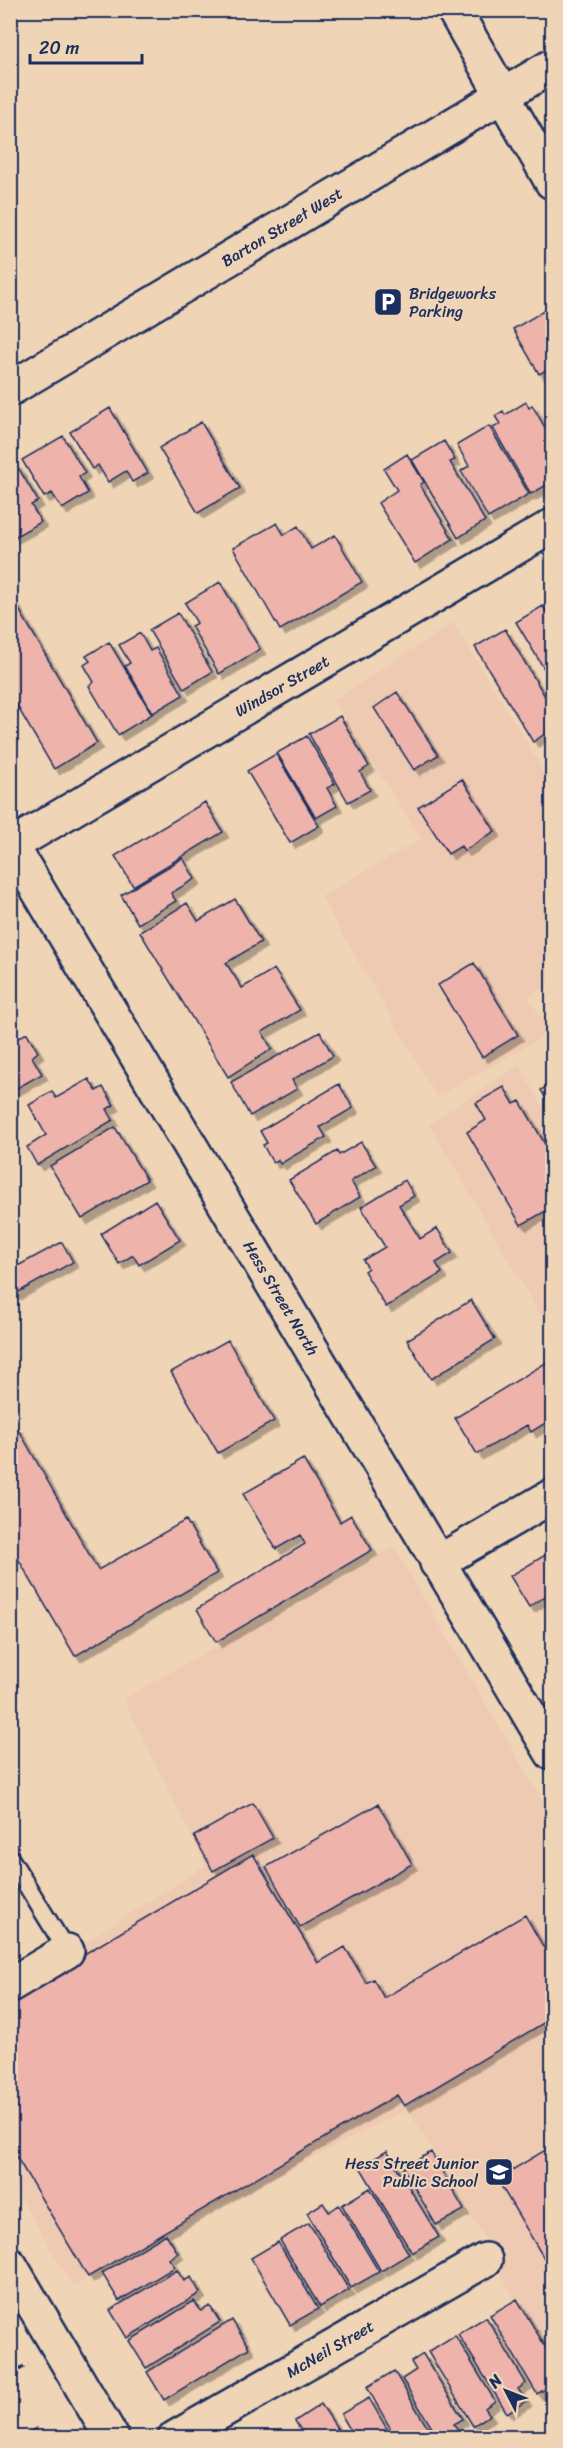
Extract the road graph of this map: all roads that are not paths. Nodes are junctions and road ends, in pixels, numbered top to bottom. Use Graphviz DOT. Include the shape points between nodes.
graph roads {
  1 [pos="454,10"];
  2 [pos="552,66"];
  3 [pos="504,95"];
  4 [pos="552,182"];
  5 [pos="10,389"];
  6 [pos="552,526"];
  7 [pos="11,844"];
  8 [pos="552,1496"];
  9 [pos="437,1563"];
  10 [pos="552,1753"];
  11 [pos="10,1858"];
  12 [pos="67,1951"];
  13 [pos="10,1985"];
  14 [pos="485,2260"];
  15 [pos="15,2281"];
  16 [pos="112,2438"];
  17 [pos="175,2438"];
  1 -- 3 [label="street"];
  2 -- 3 [label="street, Barton Street West"];
  3 -- 4 [label="street"];
  3 -- 5 [label="street, Barton Street West"];
  6 -- 7 [label="street, Windsor Street"];
  7 -- 9 [label="street, Hess Street North"];
  8 -- 9 [label="street"];
  9 -- 10 [label="street, Hess Street North"];
  11 -- 12 [label="lane"];
  12 -- 13 [label="street"];
  14 -- 17 [label="street, McNeil Street"];
  15 -- 16 [label="street"];
}
